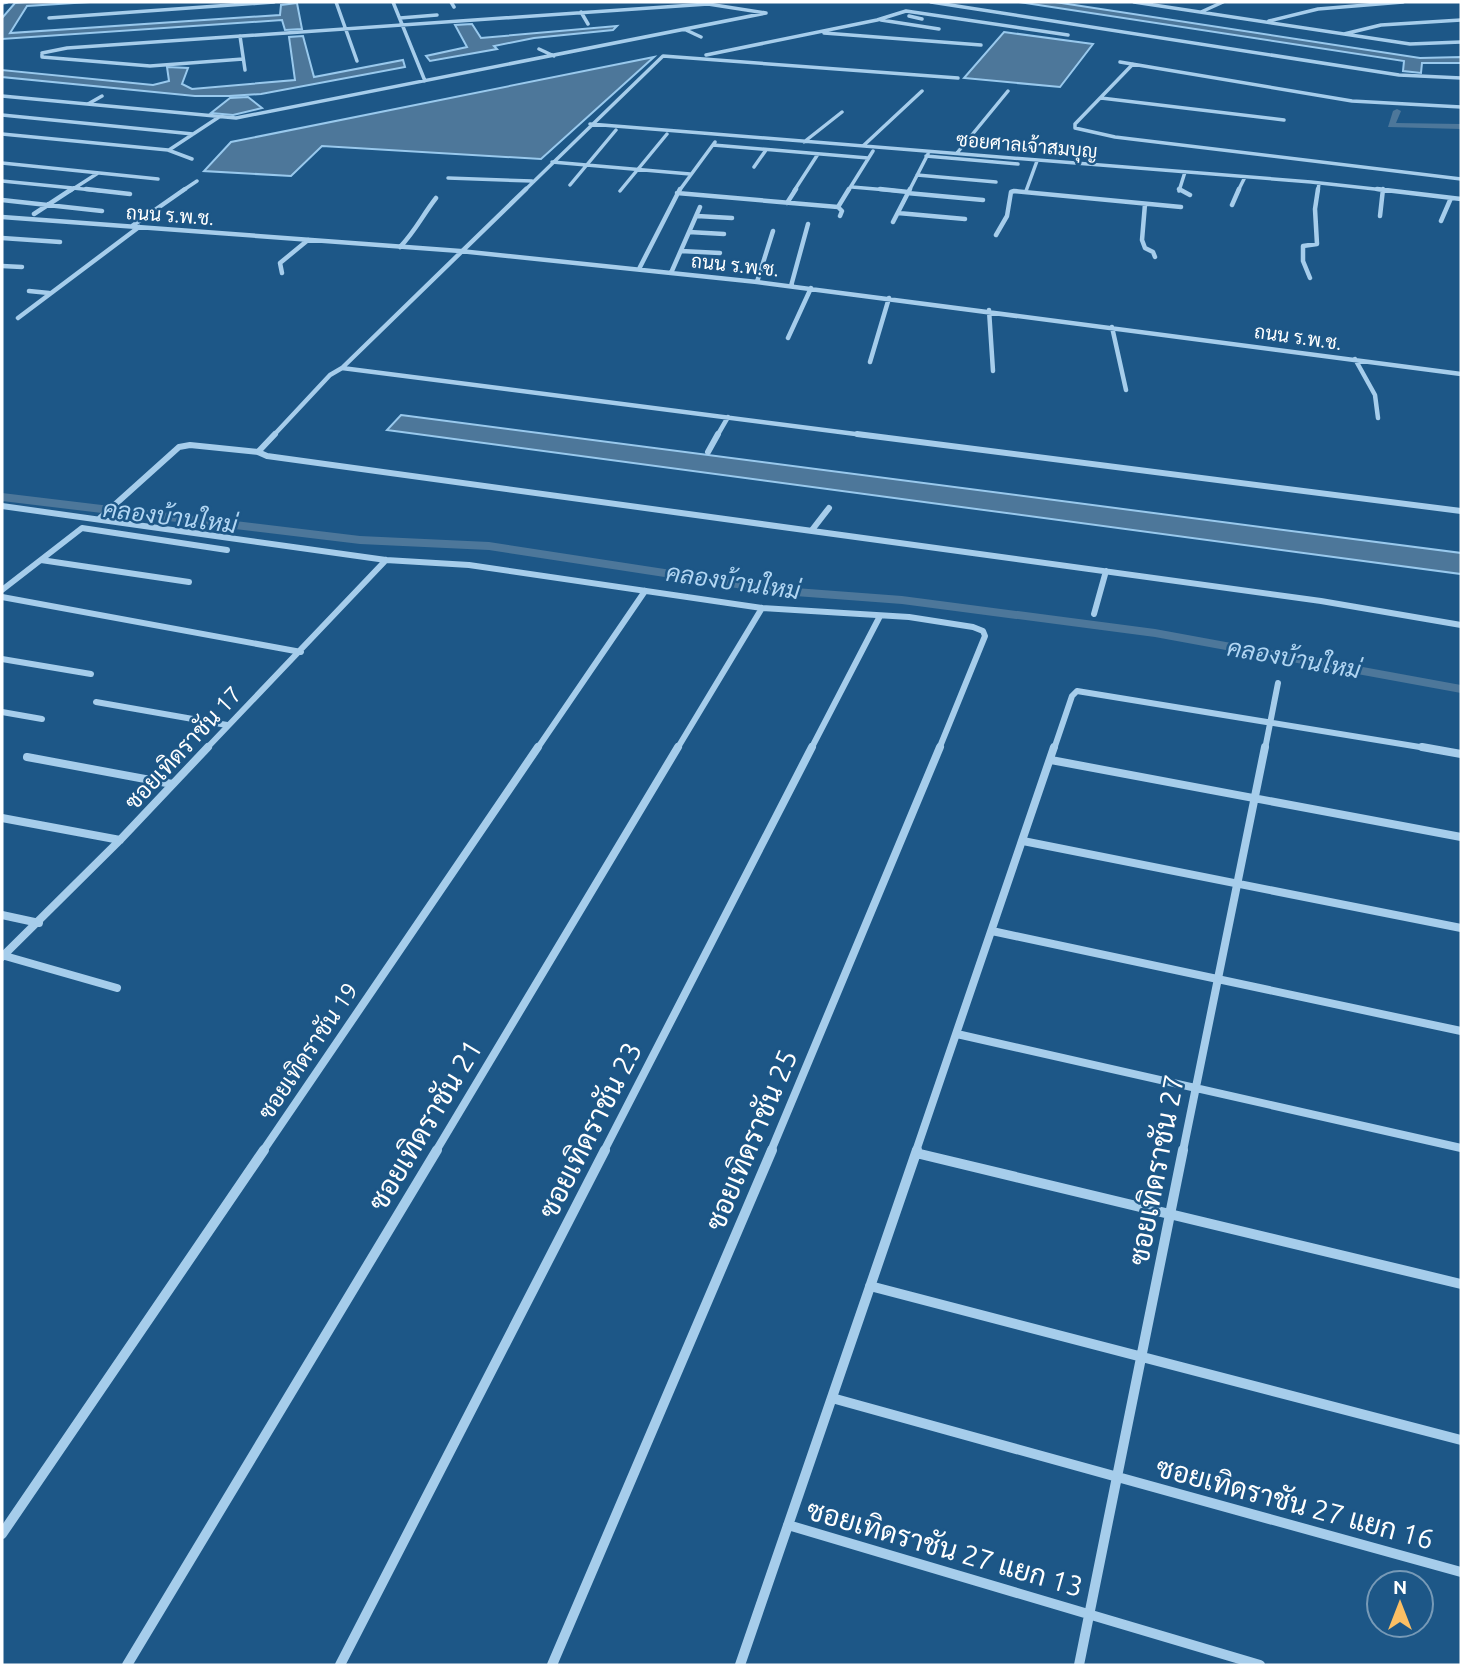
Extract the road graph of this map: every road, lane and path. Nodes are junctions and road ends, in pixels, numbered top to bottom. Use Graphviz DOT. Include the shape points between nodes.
graph roads {
  1 [pos="2,2"];
  2 [pos="7,2"];
  3 [pos="274,2"];
  4 [pos="336,2"];
  5 [pos="393,2"];
  6 [pos="931,2"];
  7 [pos="1134,2"];
  8 [pos="1223,2"];
  9 [pos="1403,2"];
  10 [pos="581,12"];
  11 [pos="1201,12"];
  12 [pos="898,14"];
  13 [pos="437,15"];
  14 [pos="49,18"];
  15 [pos="400,18"];
  16 [pos="922,19"];
  17 [pos="877,20"];
  18 [pos="1461,20"];
  19 [pos="1267,22"];
  20 [pos="588,24"];
  21 [pos="403,25"];
  22 [pos="346,29"];
  23 [pos="939,29"];
  24 [pos="685,30"];
  25 [pos="820,32"];
  26 [pos="1344,34"];
  27 [pos="240,36"];
  28 [pos="1068,36"];
  29 [pos="701,37"];
  30 [pos="1461,42"];
  31 [pos="981,45"];
  32 [pos="539,49"];
  33 [pos="554,56"];
  34 [pos="699,57"];
  35 [pos="243,59"];
  36 [pos="357,61"];
  37 [pos="1120,62"];
  38 [pos="1133,64"];
  39 [pos="244,70"];
  40 [pos="391,78"];
  41 [pos="958,78"];
  42 [pos="1461,78"];
  43 [pos="425,81"];
  44 [pos="403,86"];
  45 [pos="922,91"];
  46 [pos="1008,91"];
  47 [pos="2,96"];
  48 [pos="102,96"];
  49 [pos="1101,98"];
  50 [pos="88,104"];
  51 [pos="1461,107"];
  52 [pos="842,112"];
  53 [pos="2,115"];
  54 [pos="219,117"];
  55 [pos="1284,120"];
  56 [pos="590,124"];
  57 [pos="617,130"];
  58 [pos="2,134"];
  59 [pos="193,134"];
  60 [pos="667,134"];
  61 [pos="718,138"];
  62 [pos="804,142"];
  63 [pos="713,145"];
  64 [pos="863,146"];
  65 [pos="168,150"];
  66 [pos="766,150"];
  67 [pos="873,151"];
  68 [pos="930,151"];
  69 [pos="957,153"];
  70 [pos="818,154"];
  71 [pos="926,156"];
  72 [pos="868,158"];
  73 [pos="192,159"];
  74 [pos="554,161"];
  75 [pos="1037,161"];
  76 [pos="2,163"];
  77 [pos="587,163"];
  78 [pos="1017,164"];
  79 [pos="754,167"];
  80 [pos="638,168"];
  81 [pos="691,172"];
  82 [pos="1185,172"];
  83 [pos="99,173"];
  84 [pos="917,175"];
  85 [pos="1245,177"];
  86 [pos="448,178"];
  87 [pos="158,179"];
  88 [pos="1461,179"];
  89 [pos="2,181"];
  90 [pos="197,181"];
  91 [pos="532,181"];
  92 [pos="996,181"];
  93 [pos="1319,183"];
  94 [pos="570,185"];
  95 [pos="852,187"];
  96 [pos="75,188"];
  97 [pos="739,188"];
  98 [pos="1383,190"];
  99 [pos="620,191"];
  100 [pos="1026,191"];
  101 [pos="907,192"];
  102 [pos="677,193"];
  103 [pos="130,194"];
  104 [pos="1190,195"];
  105 [pos="436,198"];
  106 [pos="733,198"];
  107 [pos="1451,198"];
  108 [pos="1461,199"];
  109 [pos="2,200"];
  110 [pos="983,200"];
  111 [pos="787,203"];
  112 [pos="1145,204"];
  113 [pos="49,205"];
  114 [pos="1232,205"];
  115 [pos="700,207"];
  116 [pos="838,207"];
  117 [pos="1181,207"];
  118 [pos="102,211"];
  119 [pos="898,213"];
  120 [pos="34,214"];
  121 [pos="2,216"];
  122 [pos="697,216"];
  123 [pos="840,216"];
  124 [pos="1380,216"];
  125 [pos="732,218"];
  126 [pos="965,219"];
  127 [pos="1441,220"];
  128 [pos="894,222"];
  129 [pos="808,224"];
  130 [pos="132,226"];
  131 [pos="139,227"];
  132 [pos="773,231"];
  133 [pos="689,232"];
  134 [pos="724,234"];
  135 [pos="996,235"];
  136 [pos="2,238"];
  137 [pos="309,240"];
  138 [pos="60,242"];
  139 [pos="400,247"];
  140 [pos="460,251"];
  141 [pos="681,251"];
  142 [pos="720,253"];
  143 [pos="1155,257"];
  144 [pos="2,265"];
  145 [pos="22,267"];
  146 [pos="639,269"];
  147 [pos="282,273"];
  148 [pos="671,273"];
  149 [pos="1310,278"];
  150 [pos="757,282"];
  151 [pos="791,286"];
  152 [pos="811,288"];
  153 [pos="29,291"];
  154 [pos="49,293"];
  155 [pos="889,298"];
  156 [pos="989,310"];
  157 [pos="18,318"];
  158 [pos="1112,327"];
  159 [pos="788,338"];
  160 [pos="1355,359"];
  161 [pos="870,362"];
  162 [pos="342,368"];
  163 [pos="993,371"];
  164 [pos="1461,374"];
  165 [pos="1126,390"];
  166 [pos="729,417"];
  167 [pos="1378,418"];
  168 [pos="258,452"];
  169 [pos="708,452"];
  170 [pos="2,506"];
  171 [pos="12,507"];
  172 [pos="829,508"];
  173 [pos="1461,511"];
  174 [pos="2,515"];
  175 [pos="103,516"];
  176 [pos="812,530"];
  177 [pos="227,550"];
  178 [pos="41,560"];
  179 [pos="386,560"];
  180 [pos="1106,571"];
  181 [pos="188,582"];
  182 [pos="2,590"];
  183 [pos="645,591"];
  184 [pos="2,597"];
  185 [pos="762,608"];
  186 [pos="1094,614"];
  187 [pos="880,616"];
  188 [pos="1461,625"];
  189 [pos="301,652"];
  190 [pos="2,659"];
  191 [pos="91,674"];
  192 [pos="1278,683"];
  193 [pos="96,702"];
  194 [pos="2,712"];
  195 [pos="42,719"];
  196 [pos="1270,722"];
  197 [pos="227,725"];
  198 [pos="1461,754"];
  199 [pos="27,757"];
  200 [pos="1051,760"];
  201 [pos="172,784"];
  202 [pos="1254,798"];
  203 [pos="2,818"];
  204 [pos="1461,837"];
  205 [pos="120,840"];
  206 [pos="1023,841"];
  207 [pos="1237,883"];
  208 [pos="2,915"];
  209 [pos="39,923"];
  210 [pos="1461,929"];
  211 [pos="992,931"];
  212 [pos="3,957"];
  213 [pos="1218,978"];
  214 [pos="117,988"];
  215 [pos="1461,1031"];
  216 [pos="957,1034"];
  217 [pos="1196,1088"];
  218 [pos="1461,1148"];
  219 [pos="916,1153"];
  220 [pos="1171,1214"];
  221 [pos="1461,1284"];
  222 [pos="870,1286"];
  223 [pos="1142,1357"];
  224 [pos="832,1398"];
  225 [pos="1461,1440"];
  226 [pos="1117,1477"];
  227 [pos="788,1525"];
  228 [pos="2,1534"];
  229 [pos="1461,1573"];
  230 [pos="1090,1615"];
  231 [pos="127,1665"];
  232 [pos="340,1665"];
  233 [pos="552,1665"];
  234 [pos="740,1665"];
  235 [pos="1079,1665"];
  236 [pos="1260,1665"];
  1 -- 2 [label="street"];
  3 -- 14 [label="street"];
  4 -- 22 [label="street"];
  5 -- 15 [label="street"];
  6 -- 42 [label="street" via="1399,75"];
  7 -- 11 [label="street"];
  8 -- 11 [label="street"];
  9 -- 19 [label="street" via="1294,12"];
  10 -- 20 [label="street"];
  10 -- 21 [label="street"];
  10 -- 24 [label="street" via="712,4 766,13"];
  11 -- 19 [label="street"];
  12 -- 16 [label="street"];
  12 -- 17 [label="street"];
  12 -- 28 [label="street" via="906,11"];
  13 -- 15 [label="street"];
  15 -- 21 [label="street"];
  17 -- 23 [label="street"];
  17 -- 25 [label="street"];
  18 -- 26 [label="street" via="1369,26"];
  19 -- 26 [label="street"];
  21 -- 22 [label="street"];
  21 -- 43 [label="street"];
  22 -- 27 [label="street"];
  22 -- 36 [label="street"];
  24 -- 29 [label="street"];
  24 -- 33 [label="street"];
  25 -- 31 [label="street"];
  25 -- 34 [label="street"];
  26 -- 30 [label="street" via="1422,45"];
  27 -- 35 [label="street"];
  27 -- 35 [label="street" via="67,48 41,55 150,66"];
  32 -- 33 [label="street"];
  33 -- 43 [label="street"];
  34 -- 41 [label="street"];
  34 -- 56 [label="street" via="663,56"];
  35 -- 39 [label="street"];
  37 -- 38 [label="street"];
  38 -- 49 [label="street"];
  38 -- 51 [label="street" via="1352,102"];
  40 -- 44 [label="street"];
  43 -- 44 [label="street"];
  44 -- 54 [label="street" via="241,117"];
  45 -- 64 [label="street"];
  46 -- 69 [label="street"];
  47 -- 50 [label="street"];
  48 -- 50 [label="street"];
  49 -- 55 [label="street"];
  49 -- 88 [label="street" via="1075,128 1115,137"];
  50 -- 54 [label="street"];
  52 -- 62 [label="street"];
  53 -- 59 [label="street"];
  54 -- 59 [label="street"];
  56 -- 62 [label="street, ซอยศาลเจ้าสมบุญ"];
  56 -- 74 [label="street"];
  57 -- 77 [label="street"];
  58 -- 65 [label="street"];
  59 -- 65 [label="street"];
  60 -- 80 [label="street"];
  61 -- 63 [label="street"];
  62 -- 64 [label="street, ซอยศาลเจ้าสมบุญ"];
  63 -- 66 [label="street"];
  63 -- 81 [label="street"];
  64 -- 68 [label="street, ซอยศาลเจ้าสมบุญ"];
  65 -- 73 [label="street"];
  66 -- 70 [label="street"];
  66 -- 79 [label="street"];
  67 -- 72 [label="street"];
  68 -- 69 [label="street, ซอยศาลเจ้าสมบุญ"];
  68 -- 71 [label="street"];
  69 -- 75 [label="street, ซอยศาลเจ้าสมบุญ"];
  70 -- 72 [label="street"];
  70 -- 111 [label="street"];
  71 -- 78 [label="street"];
  71 -- 84 [label="street"];
  72 -- 95 [label="street"];
  74 -- 77 [label="street"];
  74 -- 91 [label="street"];
  75 -- 82 [label="street, ซอยศาลเจ้าสมบุญ"];
  75 -- 100 [label="street"];
  76 -- 83 [label="street"];
  77 -- 80 [label="street"];
  77 -- 94 [label="street"];
  80 -- 81 [label="street"];
  80 -- 99 [label="street"];
  81 -- 102 [label="street"];
  82 -- 85 [label="street, ซอยศาลเจ้าสมบุญ"];
  82 -- 104 [label="street" via="1178,191"];
  83 -- 87 [label="street"];
  83 -- 96 [label="street"];
  84 -- 92 [label="street"];
  84 -- 101 [label="street"];
  85 -- 93 [label="street, ซอยศาลเจ้าสมบุญ"];
  85 -- 114 [label="street"];
  86 -- 91 [label="street"];
  89 -- 96 [label="street"];
  90 -- 130 [label="street"];
  91 -- 140 [label="street"];
  93 -- 98 [label="street, ซอยศาลเจ้าสมบุญ"];
  93 -- 149 [label="street" via="1315,209 1318,244 1303,246"];
  95 -- 101 [label="street"];
  95 -- 116 [label="street"];
  96 -- 103 [label="street"];
  96 -- 113 [label="street"];
  97 -- 106 [label="street"];
  98 -- 107 [label="street, ซอยศาลเจ้าสมบุญ"];
  98 -- 124 [label="street"];
  100 -- 112 [label="street"];
  100 -- 135 [label="street" via="1011,192 1007,216"];
  101 -- 110 [label="street"];
  101 -- 119 [label="street"];
  102 -- 106 [label="street"];
  102 -- 146 [label="street"];
  105 -- 139 [label="street"];
  106 -- 111 [label="street"];
  107 -- 108 [label="street, ซอยศาลเจ้าสมบุญ"];
  107 -- 127 [label="street"];
  109 -- 113 [label="street"];
  111 -- 116 [label="street"];
  112 -- 117 [label="street"];
  112 -- 143 [label="street" via="1142,240"];
  113 -- 118 [label="street"];
  113 -- 120 [label="street"];
  115 -- 122 [label="street"];
  116 -- 123 [label="street"];
  119 -- 126 [label="street"];
  119 -- 128 [label="street"];
  121 -- 130 [label="street, ถนน ร.พ.ช."];
  122 -- 125 [label="street"];
  122 -- 133 [label="street"];
  129 -- 151 [label="street"];
  130 -- 131 [label="street, ถนน ร.พ.ช."];
  131 -- 137 [label="street, ถนน ร.พ.ช."];
  131 -- 154 [label="street"];
  132 -- 150 [label="street"];
  133 -- 134 [label="street"];
  133 -- 141 [label="street"];
  136 -- 138 [label="street"];
  137 -- 139 [label="street, ถนน ร.พ.ช."];
  137 -- 147 [label="street" via="281,263"];
  139 -- 140 [label="street, ถนน ร.พ.ช."];
  140 -- 146 [label="street, ถนน ร.พ.ช."];
  140 -- 162 [label="street"];
  141 -- 142 [label="street"];
  141 -- 148 [label="street"];
  144 -- 145 [label="street"];
  146 -- 148 [label="street, ถนน ร.พ.ช."];
  148 -- 150 [label="street, ถนน ร.พ.ช."];
  150 -- 151 [label="street, ถนน ร.พ.ช."];
  151 -- 152 [label="street, ถนน ร.พ.ช."];
  152 -- 155 [label="street, ถนน ร.พ.ช."];
  152 -- 159 [label="street"];
  153 -- 154 [label="street"];
  154 -- 157 [label="street"];
  155 -- 156 [label="street, ถนน ร.พ.ช."];
  155 -- 161 [label="street"];
  156 -- 158 [label="street, ถนน ร.พ.ช."];
  156 -- 163 [label="street"];
  158 -- 160 [label="street, ถนน ร.พ.ช."];
  158 -- 165 [label="street"];
  160 -- 164 [label="street, ถนน ร.พ.ช."];
  160 -- 167 [label="street" via="1377,401"];
  162 -- 166 [label="street"];
  162 -- 168 [label="street"];
  166 -- 169 [label="street"];
  166 -- 173 [label="street"];
  168 -- 175 [label="street" via="179,447"];
  168 -- 176 [label="street"];
  170 -- 171 [label="street"];
  171 -- 174 [label="street"];
  171 -- 175 [label="street"];
  172 -- 176 [label="street"];
  175 -- 179 [label="street"];
  176 -- 180 [label="street"];
  177 -- 178 [label="street" via="82,528"];
  178 -- 181 [label="street"];
  178 -- 182 [label="street"];
  179 -- 183 [label="street" via="469,565"];
  179 -- 189 [label="street, ซอยเทิดราชัน 17"];
  180 -- 186 [label="street"];
  180 -- 188 [label="street"];
  183 -- 185 [label="street"];
  183 -- 228 [label="street, ซอยเทิดราชัน 19"];
  184 -- 189 [label="street"];
  185 -- 187 [label="street"];
  185 -- 231 [label="street, ซอยเทิดราชัน 21"];
  187 -- 232 [label="street, ซอยเทิดราชัน 23"];
  187 -- 233 [label="street, ซอยเทิดราชัน 25" via="974,627 985,636"];
  189 -- 197 [label="street, ซอยเทิดราชัน 17"];
  190 -- 191 [label="street"];
  192 -- 196 [label="street, ซอยเทิดราชัน 27"];
  193 -- 197 [label="street"];
  194 -- 195 [label="street"];
  196 -- 198 [label="street"];
  196 -- 200 [label="street" via="1077,691"];
  196 -- 202 [label="street, ซอยเทิดราชัน 27"];
  197 -- 201 [label="street, ซอยเทิดราชัน 17"];
  199 -- 201 [label="street"];
  200 -- 202 [label="street"];
  200 -- 206 [label="street"];
  201 -- 205 [label="street, ซอยเทิดราชัน 17"];
  202 -- 204 [label="street"];
  202 -- 207 [label="street, ซอยเทิดราชัน 27"];
  203 -- 205 [label="street"];
  205 -- 209 [label="street, ซอยเทิดราชัน 17"];
  206 -- 207 [label="street"];
  206 -- 211 [label="street"];
  207 -- 210 [label="street"];
  207 -- 213 [label="street, ซอยเทิดราชัน 27"];
  208 -- 209 [label="street"];
  209 -- 212 [label="street, ซอยเทิดราชัน 17"];
  211 -- 213 [label="street"];
  211 -- 216 [label="street"];
  212 -- 214 [label="street"];
  213 -- 215 [label="street"];
  213 -- 217 [label="street, ซอยเทิดราชัน 27"];
  216 -- 217 [label="street"];
  216 -- 219 [label="street"];
  217 -- 218 [label="street"];
  217 -- 220 [label="street, ซอยเทิดราชัน 27"];
  219 -- 220 [label="street"];
  219 -- 222 [label="street"];
  220 -- 221 [label="street"];
  220 -- 223 [label="street, ซอยเทิดราชัน 27"];
  222 -- 223 [label="street"];
  222 -- 224 [label="street"];
  223 -- 225 [label="street"];
  223 -- 226 [label="street, ซอยเทิดราชัน 27"];
  224 -- 226 [label="street, ซอยเทิดราชัน 27 แยก 16"];
  224 -- 227 [label="street"];
  226 -- 229 [label="street, ซอยเทิดราชัน 27 แยก 16"];
  226 -- 230 [label="street, ซอยเทิดราชัน 27"];
  227 -- 230 [label="street, ซอยเทิดราชัน 27 แยก 13"];
  227 -- 234 [label="street"];
  230 -- 235 [label="street, ซอยเทิดราชัน 27"];
  230 -- 236 [label="street, ซอยเทิดราชัน 27 แยก 13"];
}
